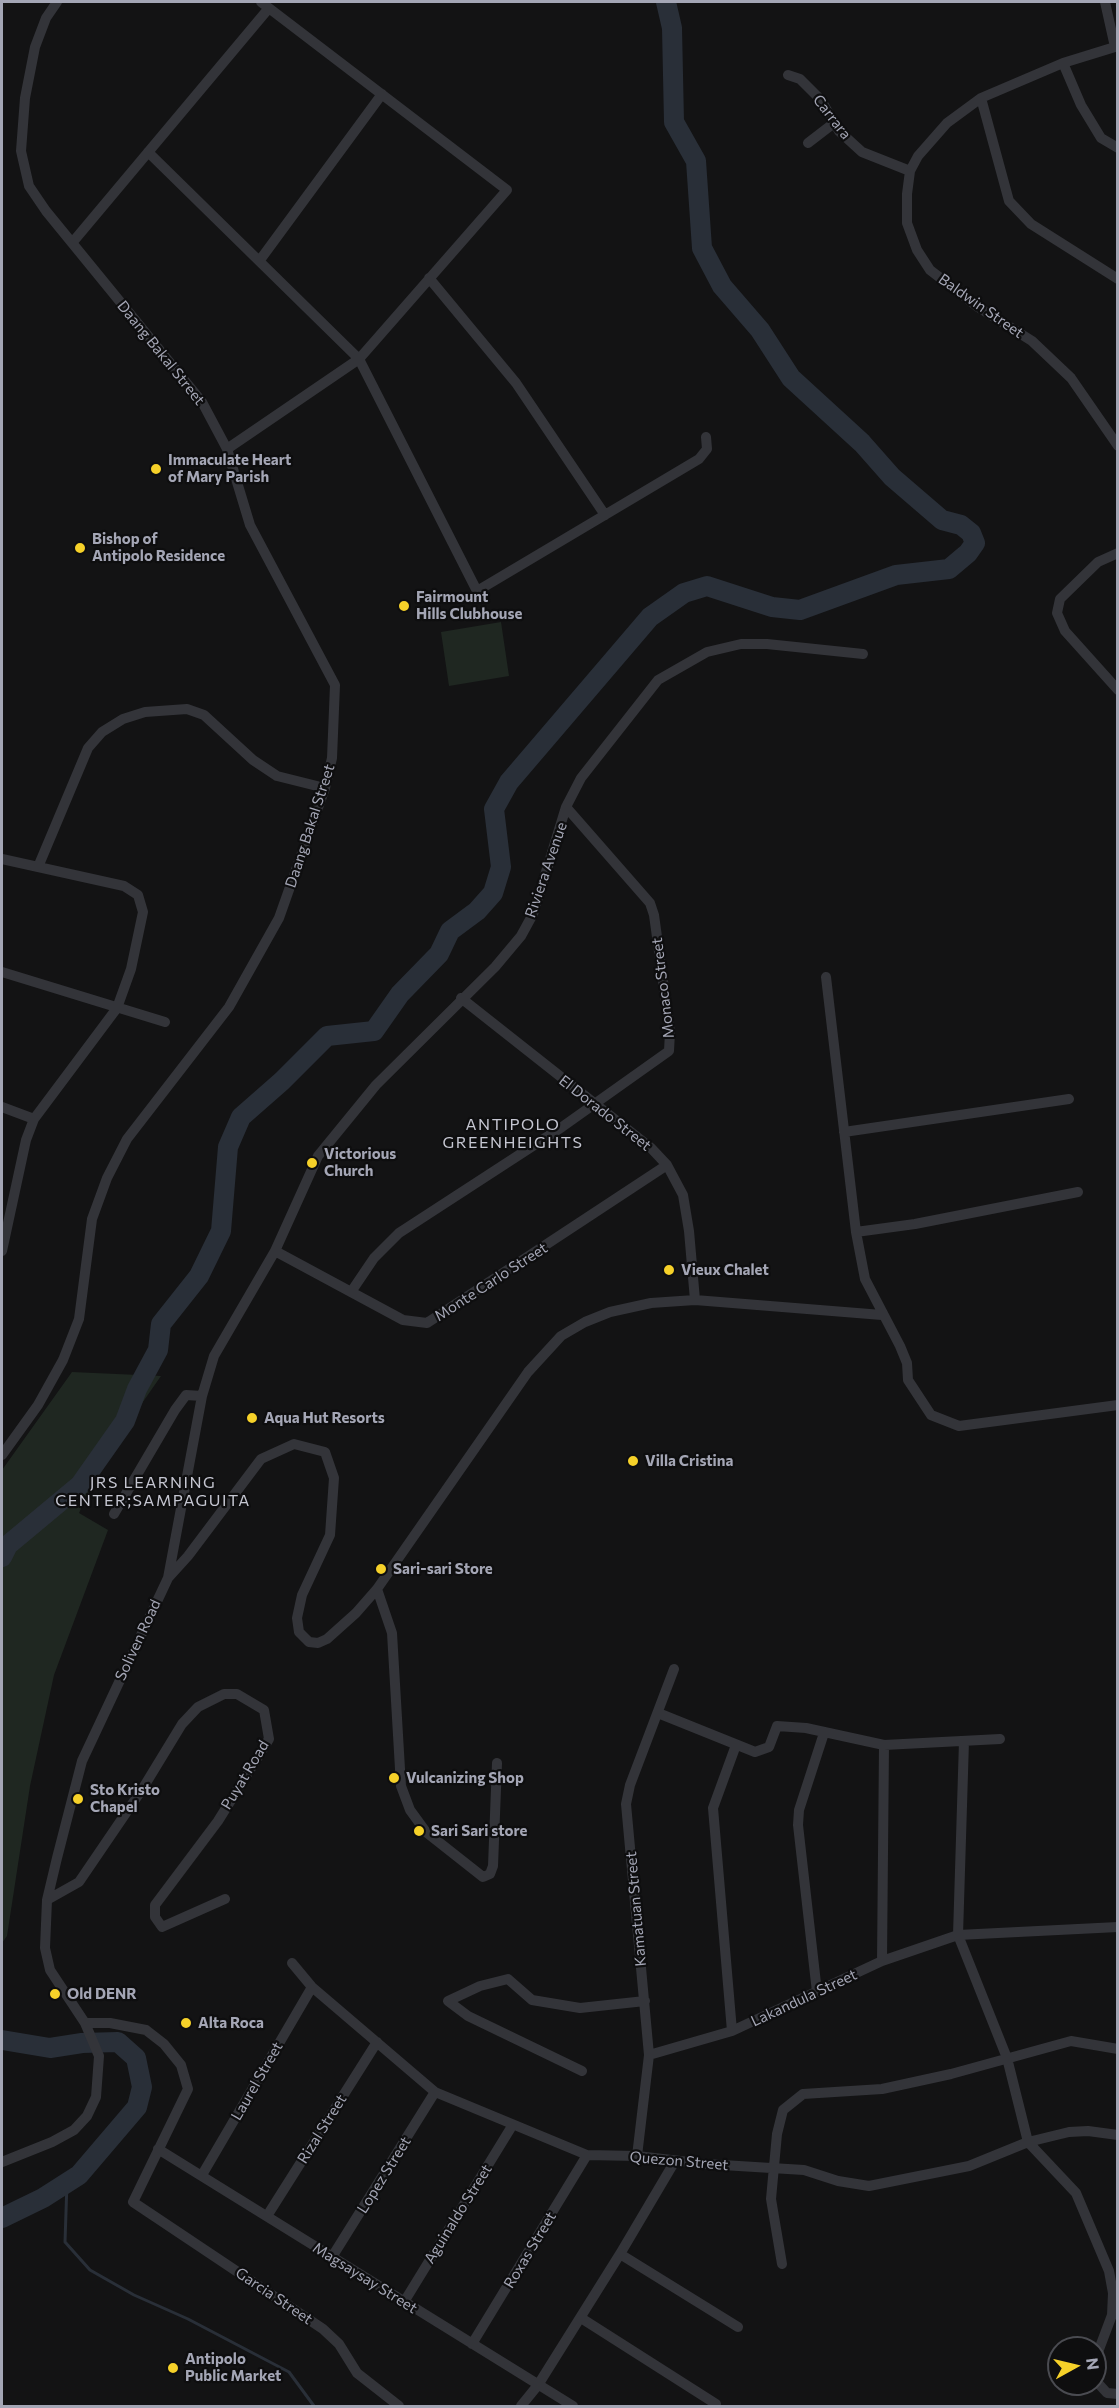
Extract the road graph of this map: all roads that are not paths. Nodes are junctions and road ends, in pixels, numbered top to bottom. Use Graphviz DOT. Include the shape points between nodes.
graph roads {
  1 [pos="57,2"];
  2 [pos="1105,2"];
  3 [pos="265,5"];
  4 [pos="1116,46"];
  5 [pos="1063,63"];
  6 [pos="788,75"];
  7 [pos="382,94"];
  8 [pos="981,98"];
  9 [pos="834,123"];
  10 [pos="808,143"];
  11 [pos="1118,147"];
  12 [pos="148,152"];
  13 [pos="910,171"];
  14 [pos="72,243"];
  15 [pos="260,260"];
  16 [pos="429,278"];
  17 [pos="1118,279"];
  18 [pos="359,359"];
  19 [pos="706,437"];
  20 [pos="1118,446"];
  21 [pos="227,449"];
  22 [pos="605,515"];
  23 [pos="1118,553"];
  24 [pos="863,654"];
  25 [pos="1118,690"];
  26 [pos="324,788"];
  27 [pos="567,807"];
  28 [pos="2,859"];
  29 [pos="38,867"];
  30 [pos="2,972"];
  31 [pos="826,977"];
  32 [pos="461,998"];
  33 [pos="117,1008"];
  34 [pos="165,1022"];
  35 [pos="1069,1099"];
  36 [pos="593,1103"];
  37 [pos="2,1107"];
  38 [pos="34,1119"];
  39 [pos="844,1132"];
  40 [pos="667,1165"];
  41 [pos="1078,1192"];
  42 [pos="856,1232"];
  43 [pos="2,1251"];
  44 [pos="275,1251"];
  45 [pos="351,1292"];
  46 [pos="695,1300"];
  47 [pos="882,1315"];
  48 [pos="202,1396"];
  49 [pos="1118,1405"];
  50 [pos="2,1455"];
  51 [pos="114,1514"];
  52 [pos="168,1578"];
  53 [pos="377,1589"];
  54 [pos="674,1669"];
  55 [pos="658,1713"];
  56 [pos="824,1733"];
  57 [pos="1000,1739"];
  58 [pos="964,1741"];
  59 [pos="736,1744"];
  60 [pos="884,1744"];
  61 [pos="497,1763"];
  62 [pos="225,1899"];
  63 [pos="47,1900"];
  64 [pos="1118,1927"];
  65 [pos="958,1935"];
  66 [pos="882,1961"];
  67 [pos="292,1963"];
  68 [pos="312,1987"];
  69 [pos="817,1992"];
  70 [pos="645,2001"];
  71 [pos="86,2026"];
  72 [pos="732,2031"];
  73 [pos="377,2042"];
  74 [pos="1118,2049"];
  75 [pos="649,2055"];
  76 [pos="1007,2058"];
  77 [pos="582,2071"];
  78 [pos="435,2092"];
  79 [pos="512,2126"];
  80 [pos="1118,2135"];
  81 [pos="1028,2142"];
  82 [pos="158,2149"];
  83 [pos="587,2155"];
  84 [pos="637,2156"];
  85 [pos="675,2161"];
  86 [pos="2,2162"];
  87 [pos="773,2168"];
  88 [pos="202,2175"];
  89 [pos="267,2216"];
  90 [pos="621,2254"];
  91 [pos="332,2257"];
  92 [pos="782,2264"];
  93 [pos="404,2302"];
  94 [pos="580,2318"];
  95 [pos="738,2326"];
  96 [pos="1104,2336"];
  97 [pos="472,2344"];
  98 [pos="538,2385"];
  99 [pos="716,2404"];
  100 [pos="399,2406"];
  101 [pos="521,2406"];
  102 [pos="573,2406"];
  1 -- 14 [label="street, Daang Bakal Street" via="35,47 21,151 29,186"];
  2 -- 4 [label="street"];
  3 -- 7 [label="street"];
  3 -- 12 [label="street"];
  4 -- 5 [label="street"];
  5 -- 8 [label="street"];
  5 -- 11 [label="street" via="1101,138"];
  6 -- 9 [label="street, Carrara" via="800,80 821,100"];
  7 -- 15 [label="street"];
  7 -- 16 [label="street" via="507,189"];
  8 -- 13 [label="street" via="947,123"];
  8 -- 17 [label="street" via="1009,201 1031,224"];
  9 -- 10 [label="street"];
  9 -- 13 [label="street, Carrara" via="862,152"];
  12 -- 14 [label="street"];
  12 -- 15 [label="street"];
  13 -- 20 [label="street, Baldwin Street" via="907,223 930,270 1032,341 1056,363 1071,378"];
  14 -- 21 [label="street, Daang Bakal Street" via="202,402"];
  15 -- 18 [label="street"];
  16 -- 18 [label="street"];
  16 -- 22 [label="street" via="516,383"];
  18 -- 21 [label="street"];
  18 -- 22 [label="street" via="477,591"];
  19 -- 22 [label="street" via="707,449 699,459"];
  21 -- 26 [label="street, Daang Bakal Street" via="250,525 336,685 332,758"];
  23 -- 25 [label="street" via="1098,562 1060,599 1057,613 1065,632"];
  24 -- 27 [label="street, Riviera Avenue" via="767,644 741,644 706,652 658,680 581,778"];
  26 -- 29 [label="street" via="277,776 253,760 204,715 187,709 145,712 123,719 88,747"];
  26 -- 50 [label="street, Daang Bakal Street" via="279,918 229,1007 127,1139 108,1178 92,1220 79,1319 63,1360 38,1405"];
  27 -- 32 [label="street, Riviera Avenue" via="533,914 521,936"];
  27 -- 36 [label="street, Monaco Street" via="650,903 670,1032 664,1056"];
  28 -- 29 [label="street"];
  29 -- 33 [label="street" via="124,886 138,895 143,919"];
  30 -- 33 [label="street"];
  31 -- 39 [label="street"];
  32 -- 36 [label="street, El Dorado Street"];
  32 -- 44 [label="street, Riviera Avenue" via="376,1085 318,1156"];
  33 -- 34 [label="street"];
  33 -- 38 [label="street"];
  35 -- 39 [label="street"];
  36 -- 40 [label="street, El Dorado Street"];
  36 -- 45 [label="street, Monaco Street" via="399,1233 374,1258"];
  37 -- 38 [label="street"];
  38 -- 43 [label="street"];
  39 -- 42 [label="street"];
  40 -- 45 [label="street, Monte Carlo Street" via="427,1323 403,1320"];
  40 -- 46 [label="street, El Dorado Street" via="683,1195"];
  41 -- 42 [label="street"];
  42 -- 47 [label="street" via="865,1279"];
  44 -- 45 [label="street, Monte Carlo Street"];
  44 -- 48 [label="street, Soliven Road" via="214,1356"];
  46 -- 47 [label="street"];
  46 -- 53 [label="street" via="610,1311 561,1336 528,1372"];
  47 -- 49 [label="street" via="907,1363 908,1380 932,1415 959,1426"];
  48 -- 51 [label="street" via="186,1395"];
  48 -- 52 [label="street, Soliven Road"];
  52 -- 53 [label="street" via="261,1459 294,1444 325,1452 334,1478 330,1536 302,1595 297,1618 299,1632 309,1642 327,1639"];
  52 -- 63 [label="street, Soliven Road" via="82,1761"];
  53 -- 61 [label="street" via="392,1633 401,1786 410,1810 426,1832 483,1877 490,1874 493,1866"];
  54 -- 55 [label="street, Kamatuan Street"];
  55 -- 59 [label="street"];
  55 -- 70 [label="street, Kamatuan Street" via="626,1804"];
  56 -- 59 [label="street" via="777,1726 765,1749 755,1752"];
  56 -- 60 [label="street"];
  56 -- 69 [label="street" via="799,1810 798,1825"];
  57 -- 58 [label="street"];
  58 -- 60 [label="street"];
  58 -- 65 [label="street"];
  59 -- 72 [label="street" via="713,1808"];
  60 -- 66 [label="street"];
  62 -- 63 [label="street, Puyat Road" via="162,1927 155,1917 155,1905 218,1821 269,1738 264,1710 237,1694 224,1694 198,1707 182,1724 79,1882"];
  63 -- 71 [label="street, Soliven Road" via="45,1948 50,1970"];
  64 -- 65 [label="street, Lakandula Street"];
  65 -- 66 [label="street, Lakandula Street"];
  65 -- 76 [label="street"];
  66 -- 69 [label="street, Lakandula Street"];
  67 -- 68 [label="street, Quezon Street"];
  68 -- 73 [label="street, Quezon Street"];
  68 -- 88 [label="street, Laurel Street"];
  69 -- 72 [label="street, Lakandula Street"];
  70 -- 75 [label="street, Kamatuan Street"];
  70 -- 77 [label="street" via="580,2008 532,2000 508,1979 480,1986 448,2001 468,2016"];
  71 -- 82 [label="street" via="110,2023 146,2030 181,2065 188,2089"];
  71 -- 86 [label="street, Soliven Road" via="99,2056 96,2097 87,2116 74,2130 52,2142"];
  72 -- 75 [label="street, Lakandula Street"];
  73 -- 78 [label="street, Quezon Street"];
  73 -- 89 [label="street, Rizal Street"];
  74 -- 76 [label="street" via="1071,2041"];
  75 -- 84 [label="street, Kamatuan Street"];
  76 -- 81 [label="street"];
  76 -- 87 [label="street" via="882,2089 803,2094 783,2110"];
  78 -- 79 [label="street, Quezon Street"];
  78 -- 91 [label="street, Lopez Street"];
  79 -- 83 [label="street, Quezon Street"];
  79 -- 93 [label="street, Aguinaldo Street"];
  80 -- 81 [label="street, Quezon Street" via="1069,2132"];
  81 -- 87 [label="street, Quezon Street" via="969,2166 869,2186 804,2170"];
  81 -- 96 [label="street" via="1076,2193 1109,2271 1112,2315"];
  82 -- 88 [label="street, Magsaysay Street"];
  82 -- 100 [label="street, Garcia Street" via="133,2202 323,2329 339,2344 357,2373"];
  83 -- 84 [label="street, Quezon Street"];
  83 -- 97 [label="street, Roxas Street"];
  84 -- 85 [label="street, Quezon Street"];
  85 -- 87 [label="street, Quezon Street"];
  85 -- 90 [label="street"];
  87 -- 92 [label="street" via="771,2199"];
  88 -- 89 [label="street, Magsaysay Street"];
  89 -- 91 [label="street, Magsaysay Street"];
  90 -- 94 [label="street"];
  90 -- 95 [label="street"];
  91 -- 93 [label="street, Magsaysay Street"];
  93 -- 97 [label="street, Magsaysay Street"];
  94 -- 98 [label="street"];
  94 -- 99 [label="street"];
  97 -- 98 [label="street, Magsaysay Street"];
  98 -- 101 [label="street"];
  98 -- 102 [label="street, Magsaysay Street"];
}
